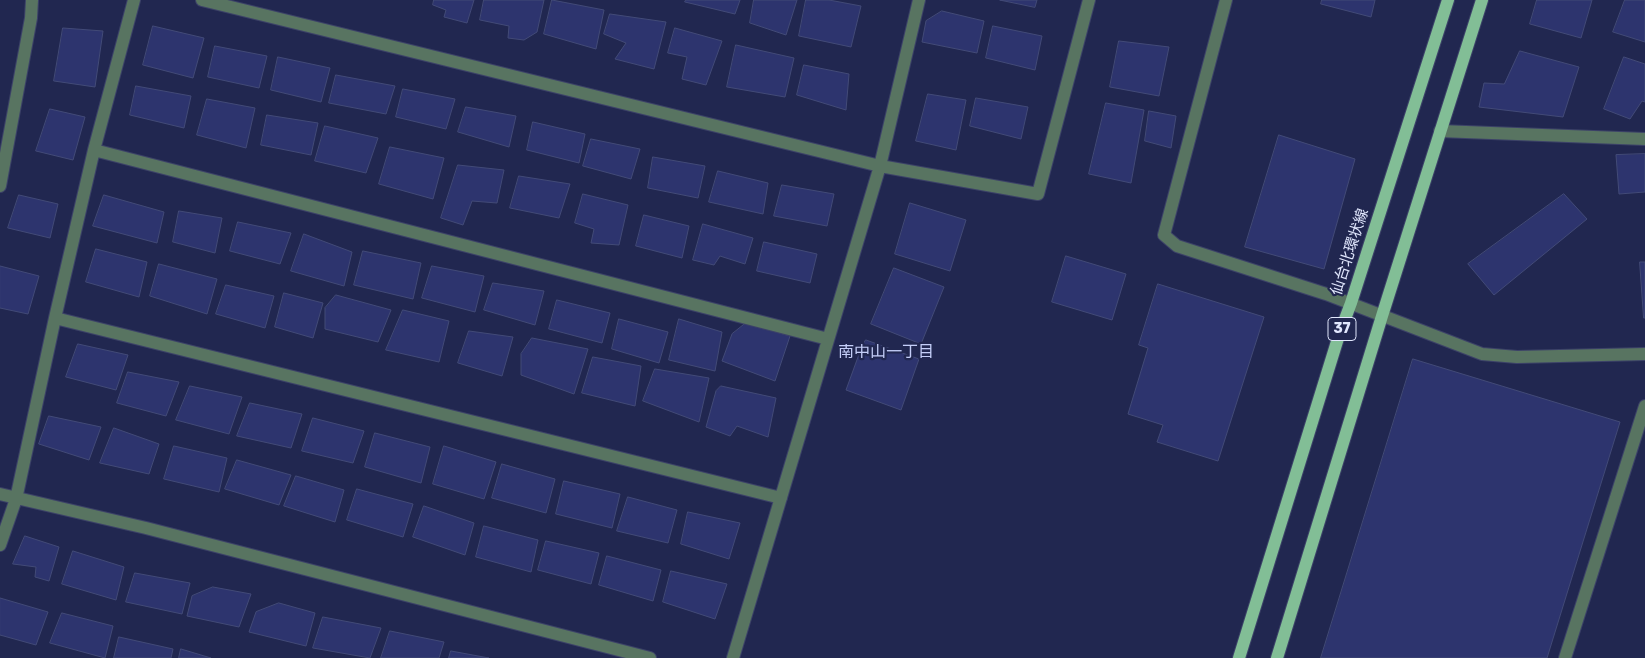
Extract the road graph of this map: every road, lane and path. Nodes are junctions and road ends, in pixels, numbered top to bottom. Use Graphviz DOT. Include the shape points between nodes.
graph roads {
  1 [pos="32,0"];
  2 [pos="134,0"];
  3 [pos="202,0"];
  4 [pos="919,0"];
  5 [pos="1089,0"];
  6 [pos="1226,0"];
  7 [pos="1448,0"];
  8 [pos="1482,0"];
  9 [pos="1440,131"];
  10 [pos="1645,139"];
  11 [pos="94,150"];
  12 [pos="880,166"];
  13 [pos="0,186"];
  14 [pos="1351,303"];
  15 [pos="1382,316"];
  16 [pos="55,318"];
  17 [pos="828,339"];
  18 [pos="1645,354"];
  19 [pos="1645,406"];
  20 [pos="0,494"];
  21 [pos="781,498"];
  22 [pos="16,499"];
  23 [pos="0,545"];
  24 [pos="650,658"];
  25 [pos="733,658"];
  26 [pos="1239,658"];
  27 [pos="1277,658"];
  28 [pos="1565,658"];
  1 -- 13 [label="street"];
  2 -- 11 [label="street"];
  3 -- 12 [label="street"];
  4 -- 12 [label="street"];
  5 -- 12 [label="street" via="1038,194"];
  6 -- 14 [label="street" via="1164,236 1177,246"];
  7 -- 14 [label="main road, 仙台北環状線 / 37"];
  8 -- 9 [label="main road, 37"];
  9 -- 10 [label="street"];
  9 -- 15 [label="main road, 37"];
  11 -- 16 [label="street"];
  11 -- 17 [label="street"];
  12 -- 17 [label="street"];
  14 -- 15 [label="street"];
  14 -- 26 [label="main road, 仙台北環状線 / 37"];
  15 -- 18 [label="street" via="1482,354 1517,357"];
  15 -- 27 [label="main road, 37"];
  16 -- 21 [label="street"];
  16 -- 22 [label="street"];
  17 -- 21 [label="street"];
  19 -- 28 [label="street"];
  20 -- 22 [label="street"];
  21 -- 25 [label="street"];
  22 -- 23 [label="street"];
  22 -- 24 [label="street" via="146,528"];
}
